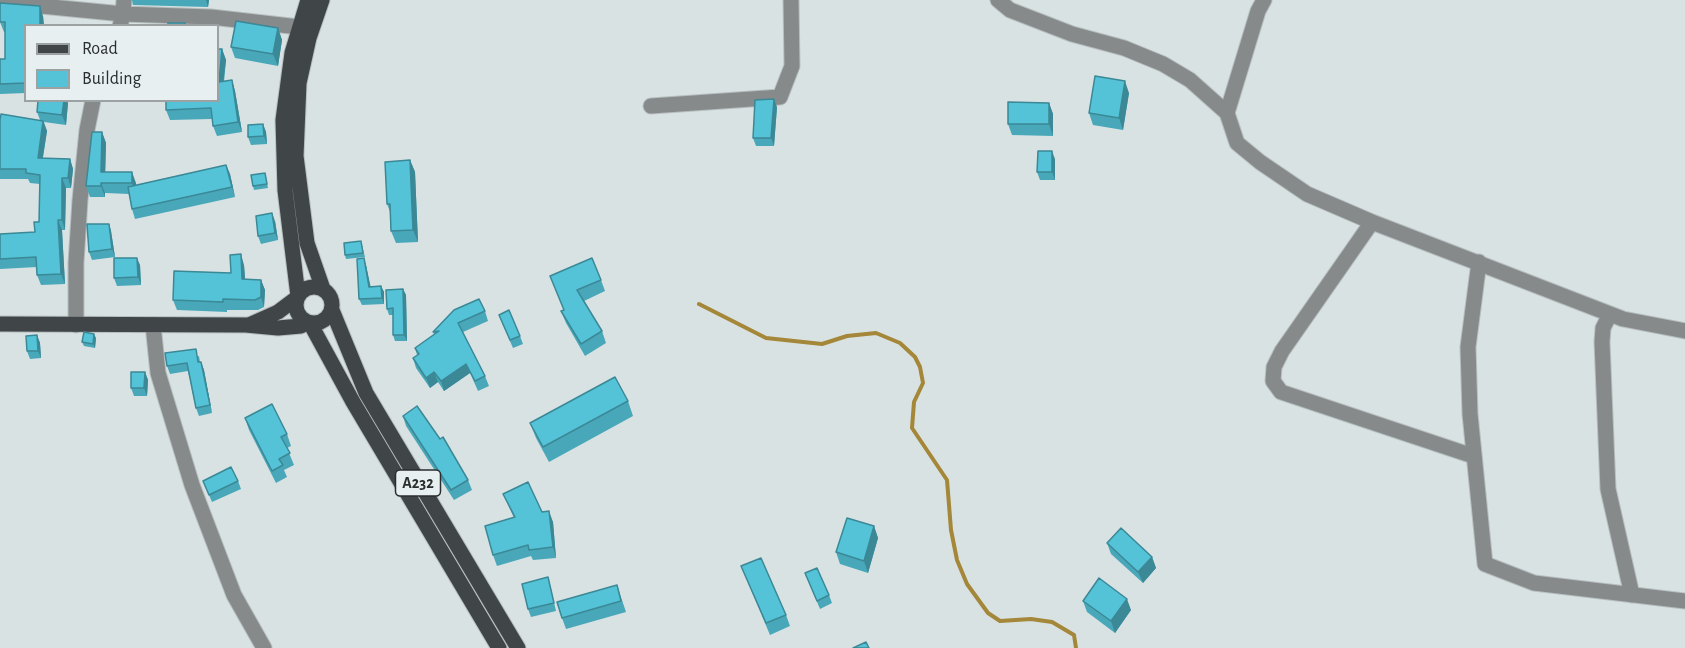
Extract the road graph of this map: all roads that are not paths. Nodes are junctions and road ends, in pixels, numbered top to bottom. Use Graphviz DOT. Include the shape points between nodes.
graph roads {
  1 [pos="308,0"];
  2 [pos="322,0"];
  3 [pos="791,0"];
  4 [pos="998,0"];
  5 [pos="1264,0"];
  6 [pos="0,2"];
  7 [pos="122,13"];
  8 [pos="299,27"];
  9 [pos="93,102"];
  10 [pos="651,106"];
  11 [pos="1227,113"];
  12 [pos="1372,222"];
  13 [pos="1479,262"];
  14 [pos="323,289"];
  15 [pos="298,296"];
  16 [pos="332,310"];
  17 [pos="1610,314"];
  18 [pos="308,323"];
  19 [pos="0,324"];
  20 [pos="76,325"];
  21 [pos="246,325"];
  22 [pos="153,326"];
  23 [pos="1685,331"];
  24 [pos="1473,456"];
  25 [pos="1632,595"];
  26 [pos="1685,601"];
  27 [pos="264,648"];
  28 [pos="499,648"];
  29 [pos="518,648"];
  1 -- 8 [label="main road, A232"];
  2 -- 14 [label="main road, A232" via="299,83 296,156 307,243"];
  3 -- 10 [label="street" via="792,66 780,97"];
  4 -- 11 [label="street" via="1010,10 1163,64 1190,80"];
  5 -- 11 [label="street"];
  6 -- 7 [label="street"];
  7 -- 8 [label="street" via="211,17"];
  8 -- 15 [label="main road, A232" via="283,120 285,190"];
  9 -- 20 [label="street" via="80,200"];
  11 -- 12 [label="street" via="1237,143 1260,162 1307,194"];
  12 -- 13 [label="street"];
  12 -- 24 [label="street" via="1282,351 1274,367 1273,381 1281,392"];
  13 -- 17 [label="street"];
  13 -- 24 [label="street" via="1468,347"];
  14 -- 15 [label="main road" via="310,288"];
  14 -- 16 [label="main road, A232" via="330,296"];
  15 -- 18 [label="main road, A232" via="297,309"];
  15 -- 21 [label="main road" via="278,312"];
  16 -- 18 [label="main road" via="326,320"];
  16 -- 29 [label="main road, A232" via="366,393"];
  17 -- 23 [label="street"];
  17 -- 25 [label="street" via="1602,342 1608,489"];
  18 -- 21 [label="main road" via="290,327"];
  18 -- 28 [label="main road, A232"];
  19 -- 20 [label="main road"];
  20 -- 22 [label="main road"];
  21 -- 22 [label="main road"];
  22 -- 27 [label="street" via="158,373 192,485 234,595"];
  24 -- 25 [label="street" via="1485,564 1534,583"];
  25 -- 26 [label="street"];
}
